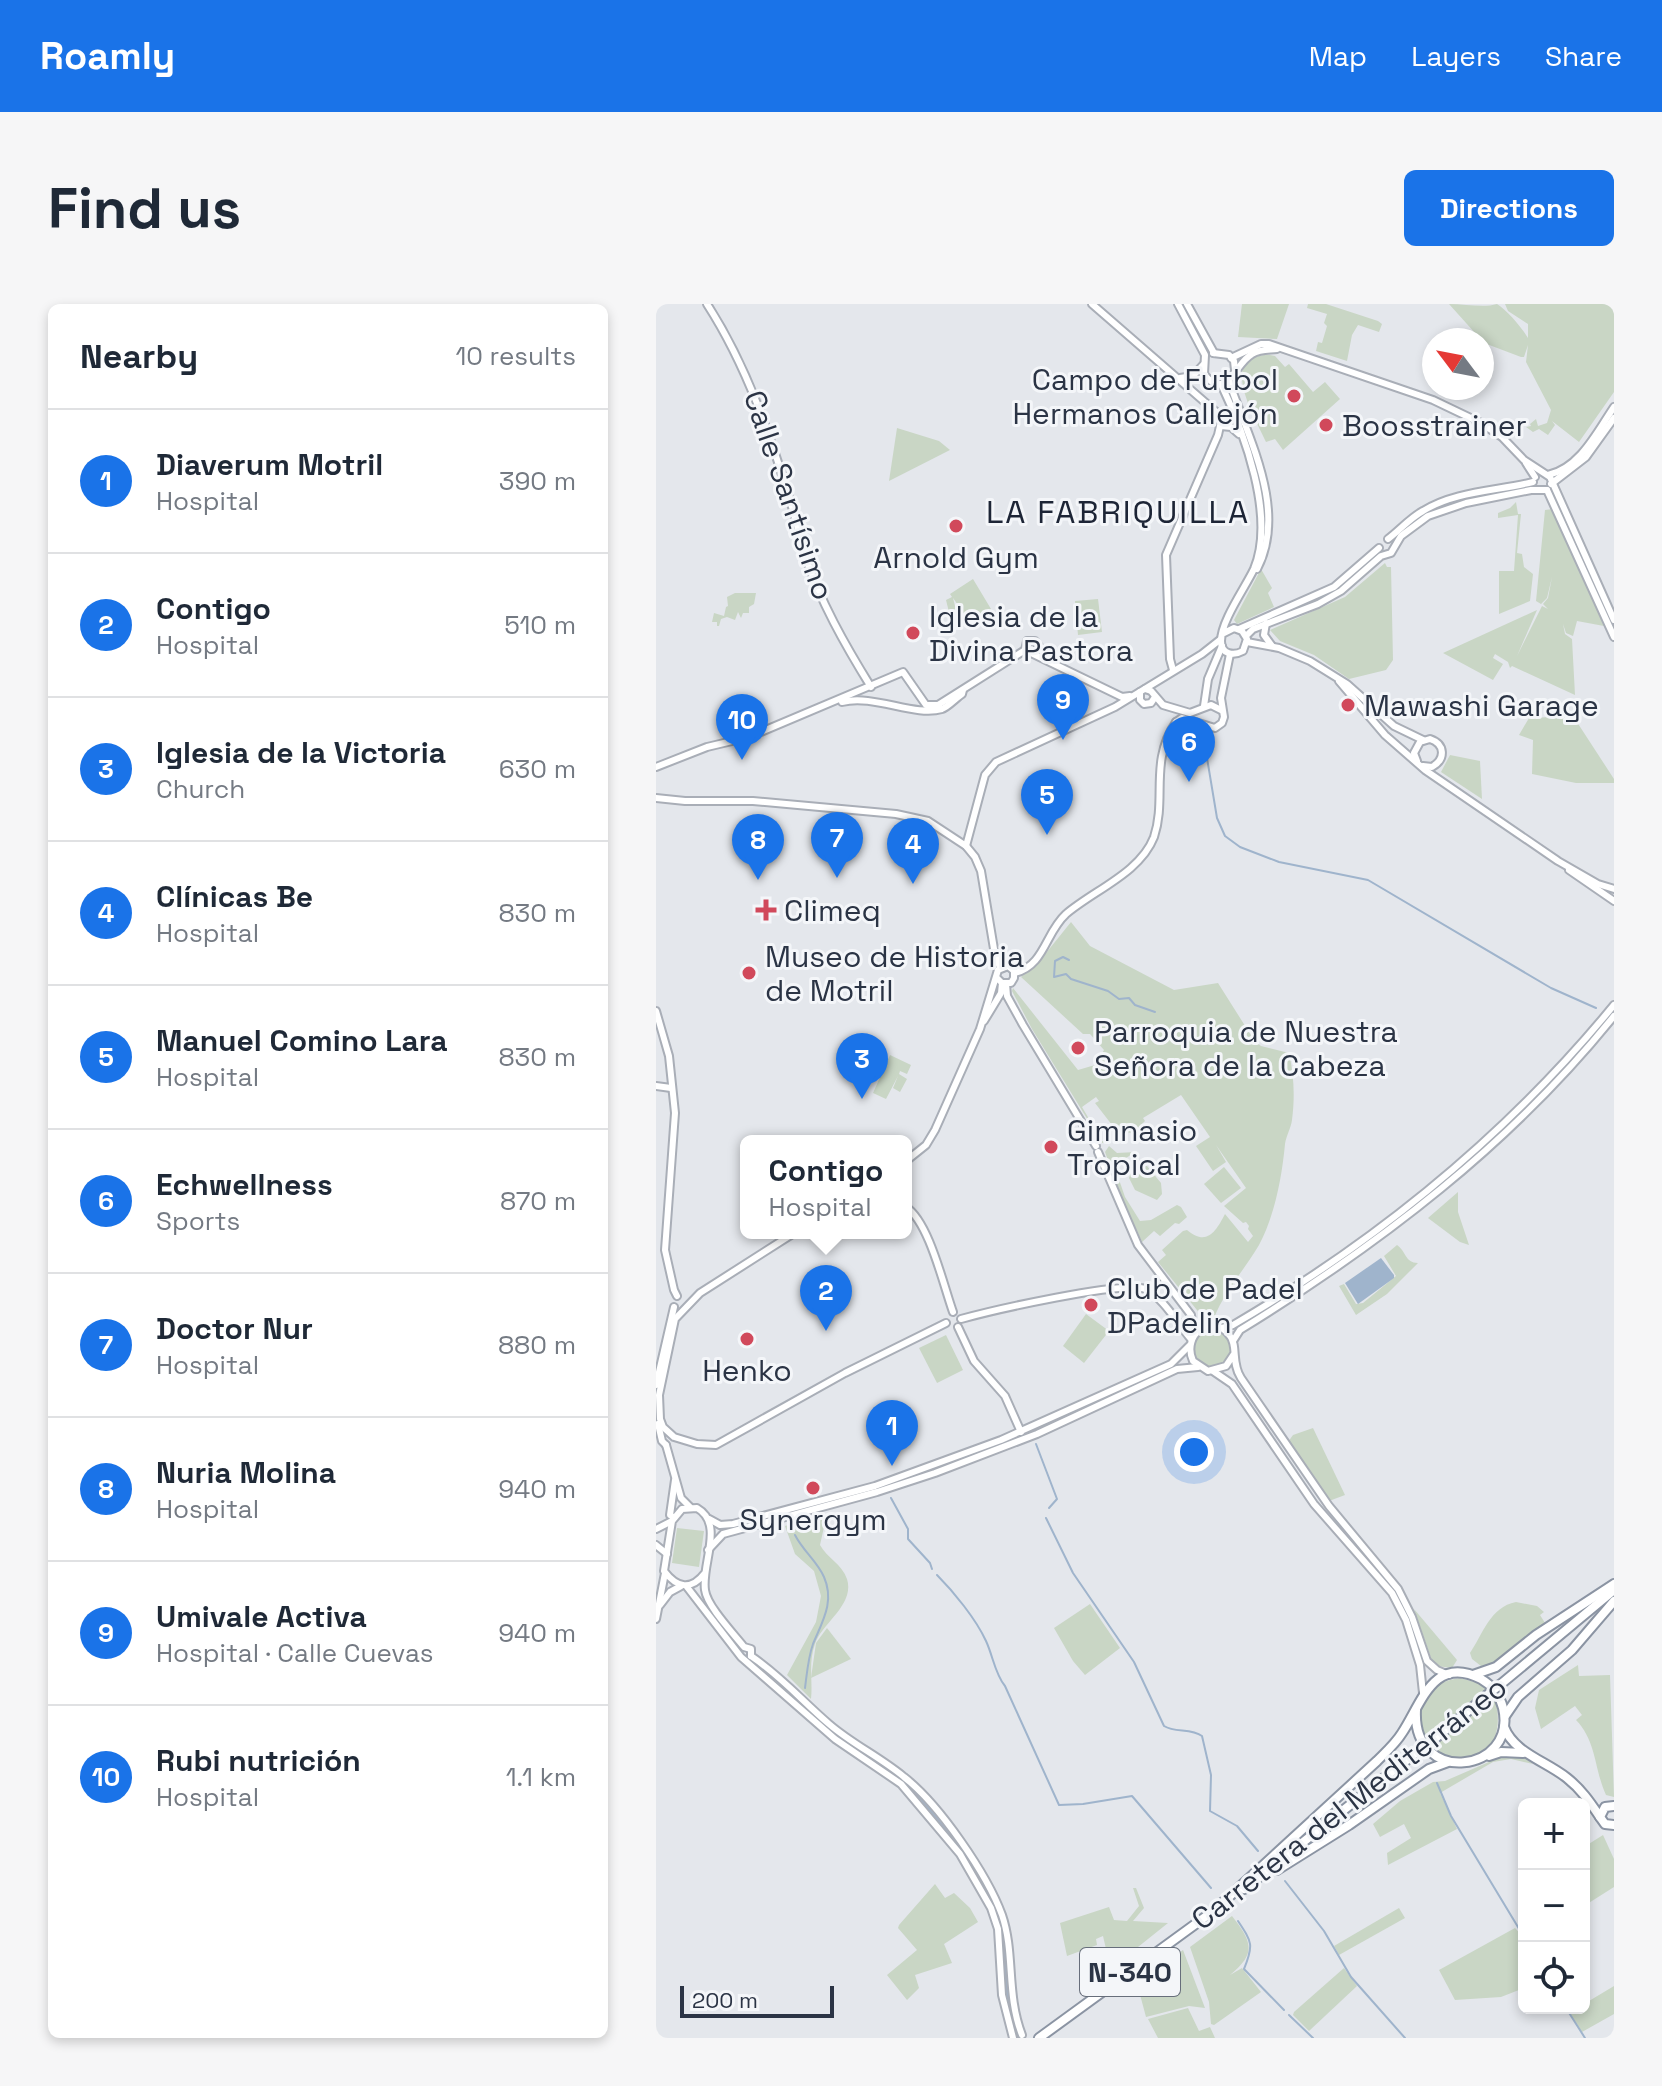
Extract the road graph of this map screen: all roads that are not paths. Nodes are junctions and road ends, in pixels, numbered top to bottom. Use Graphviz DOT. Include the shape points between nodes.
graph roads {
  1 [pos="707,304"];
  2 [pos="1092,304"];
  3 [pos="1178,304"];
  4 [pos="1187,304"];
  5 [pos="1281,349"];
  6 [pos="1214,353"];
  7 [pos="1231,358"];
  8 [pos="1205,362"];
  9 [pos="1235,370"];
  10 [pos="1206,377"];
  11 [pos="1180,378"];
  12 [pos="1229,381"];
  13 [pos="1221,384"];
  14 [pos="1230,405"];
  15 [pos="1614,407"];
  16 [pos="1614,418"];
  17 [pos="1221,426"];
  18 [pos="1242,436"];
  19 [pos="1524,460"];
  20 [pos="1530,469"];
  21 [pos="1546,474"];
  22 [pos="1535,483"];
  23 [pos="1525,484"];
  24 [pos="1549,487"];
  25 [pos="1388,539"];
  26 [pos="1394,546"];
  27 [pos="1379,548"];
  28 [pos="1385,554"];
  29 [pos="1614,620"];
  30 [pos="1266,623"];
  31 [pos="1235,629"];
  32 [pos="1614,637"];
  33 [pos="1222,639"];
  34 [pos="1246,639"];
  35 [pos="1038,646"];
  36 [pos="1272,646"];
  37 [pos="1028,651"];
  38 [pos="1230,654"];
  39 [pos="1051,662"];
  40 [pos="1173,670"];
  41 [pos="1339,681"];
  42 [pos="869,688"];
  43 [pos="916,692"];
  44 [pos="1112,692"];
  45 [pos="1140,692"];
  46 [pos="1155,697"];
  47 [pos="868,700"];
  48 [pos="820,705"];
  49 [pos="909,707"];
  50 [pos="937,707"];
  51 [pos="1115,707"];
  52 [pos="1169,707"];
  53 [pos="1204,707"];
  54 [pos="1224,712"];
  55 [pos="1176,722"];
  56 [pos="1202,722"];
  57 [pos="1423,740"];
  58 [pos="1419,763"];
  59 [pos="1436,765"];
  60 [pos="656,767"];
  61 [pos="1439,779"];
  62 [pos="656,798"];
  63 [pos="966,846"];
  64 [pos="1564,864"];
  65 [pos="1614,889"];
  66 [pos="1612,898"];
  67 [pos="1000,968"];
  68 [pos="1015,973"];
  69 [pos="1001,982"];
  70 [pos="1614,1005"];
  71 [pos="656,1011"];
  72 [pos="1614,1016"];
  73 [pos="656,1086"];
  74 [pos="671,1088"];
  75 [pos="912,1157"];
  76 [pos="912,1213"];
  77 [pos="785,1239"];
  78 [pos="683,1302"];
  79 [pos="674,1307"];
  80 [pos="953,1312"];
  81 [pos="1191,1315"];
  82 [pos="961,1319"];
  83 [pos="946,1323"];
  84 [pos="1208,1326"];
  85 [pos="958,1327"];
  86 [pos="1222,1328"];
  87 [pos="1192,1340"];
  88 [pos="1233,1341"];
  89 [pos="1234,1354"];
  90 [pos="1198,1367"];
  91 [pos="1213,1371"];
  92 [pos="656,1385"];
  93 [pos="656,1417"];
  94 [pos="1021,1432"];
  95 [pos="667,1435"];
  96 [pos="666,1445"];
  97 [pos="675,1477"];
  98 [pos="690,1507"];
  99 [pos="672,1519"];
  100 [pos="709,1519"];
  101 [pos="656,1529"];
  102 [pos="656,1545"];
  103 [pos="708,1550"];
  104 [pos="667,1554"];
  105 [pos="665,1573"];
  106 [pos="705,1573"];
  107 [pos="1614,1584"];
  108 [pos="684,1586"];
  109 [pos="1614,1590"];
  110 [pos="1614,1601"];
  111 [pos="657,1616"];
  112 [pos="745,1654"];
  113 [pos="1449,1675"];
  114 [pos="1473,1675"];
  115 [pos="1423,1693"];
  116 [pos="1416,1710"];
  117 [pos="1504,1721"];
  118 [pos="1531,1755"];
  119 [pos="1480,1759"];
  120 [pos="1449,1762"];
  121 [pos="1586,1796"];
  122 [pos="1611,1806"];
  123 [pos="1600,1817"];
  124 [pos="1612,1826"];
  125 [pos="1251,1885"];
  126 [pos="1220,1905"];
  127 [pos="1022,2035"];
  128 [pos="1013,2038"];
  129 [pos="1039,2038"];
  1 -- 42 [label="main road, Calle Santísimo" via="746,373 805,556"];
  2 -- 11 [label="main road"];
  3 -- 8 [label="main road"];
  4 -- 6 [label="main road"];
  5 -- 7 [label="main road" via="1261,344"];
  5 -- 9 [label="main road" via="1252,353"];
  5 -- 19 [label="main road" via="1456,410 1502,437"];
  6 -- 7 [label="main road"];
  6 -- 8 [label="main road"];
  7 -- 9 [label="main road"];
  8 -- 10 [label="main road"];
  8 -- 11 [label="main road" via="1193,376"];
  9 -- 12 [label="main road"];
  10 -- 11 [label="main road"];
  10 -- 13 [label="main road"];
  11 -- 17 [label="main road" via="1220,413"];
  12 -- 13 [label="main road"];
  12 -- 31 [label="main road" via="1262,477 1268,524 1264,556 1232,617"];
  13 -- 14 [label="main road"];
  14 -- 17 [label="main road"];
  14 -- 18 [label="main road"];
  15 -- 21 [label="main road" via="1577,458 1559,472"];
  16 -- 24 [label="main road" via="1586,457"];
  17 -- 18 [label="main road"];
  17 -- 40 [label="main road" via="1166,555"];
  18 -- 33 [label="main road" via="1258,495 1260,541 1254,568"];
  19 -- 20 [label="main road"];
  19 -- 21 [label="main road"];
  20 -- 22 [label="main road"];
  20 -- 23 [label="main road"];
  21 -- 22 [label="main road"];
  21 -- 24 [label="main road"];
  22 -- 23 [label="main road"];
  22 -- 24 [label="main road"];
  22 -- 26 [label="main road" via="1444,509 1408,529"];
  23 -- 25 [label="main road" via="1432,506"];
  24 -- 29 [label="main road"];
  24 -- 32 [label="main road"];
  25 -- 26 [label="main road"];
  25 -- 27 [label="main road"];
  26 -- 28 [label="main road"];
  27 -- 28 [label="main road"];
  27 -- 31 [label="main road" via="1334,587"];
  28 -- 30 [label="main road" via="1332,596"];
  30 -- 34 [label="main road"];
  30 -- 36 [label="main road" via="1264,635"];
  31 -- 33 [label="main road"];
  31 -- 34 [label="main road"];
  33 -- 38 [label="main road"];
  33 -- 40 [label="main road"];
  33 -- 53 [label="main road"];
  34 -- 36 [label="main road"];
  34 -- 38 [label="main road" via="1239,653"];
  35 -- 37 [label="main road" via="1035,652"];
  35 -- 37 [label="main road" via="1029,640"];
  35 -- 39 [label="main road"];
  36 -- 41 [label="main road" via="1310,661"];
  37 -- 39 [label="main road"];
  37 -- 50 [label="main road"];
  38 -- 54 [label="main road" via="1221,698"];
  39 -- 44 [label="main road"];
  40 -- 45 [label="main road"];
  41 -- 57 [label="main road" via="1394,726"];
  41 -- 58 [label="main road" via="1385,735"];
  42 -- 43 [label="main road" via="903,672"];
  42 -- 47 [label="main road"];
  42 -- 48 [label="main road"];
  43 -- 49 [label="main road"];
  43 -- 50 [label="main road" via="926,705"];
  44 -- 45 [label="main road" via="1125,697"];
  44 -- 51 [label="main road"];
  45 -- 46 [label="main road" via="1151,691"];
  45 -- 46 [label="main road" via="1146,704"];
  45 -- 51 [label="main road"];
  46 -- 52 [label="main road"];
  47 -- 48 [label="main road"];
  47 -- 49 [label="main road"];
  48 -- 60 [label="main road" via="749,737"];
  49 -- 50 [label="main road"];
  51 -- 63 [label="main road" via="992,765"];
  52 -- 53 [label="main road" via="1190,713"];
  52 -- 55 [label="main road"];
  53 -- 54 [label="main road"];
  53 -- 56 [label="main road"];
  54 -- 56 [label="main road" via="1220,726"];
  55 -- 56 [label="main road"];
  55 -- 68 [label="main road" via="1160,766 1150,847 1065,915 1037,960"];
  57 -- 58 [label="main road" via="1415,749"];
  57 -- 59 [label="main road" via="1435,740 1442,747"];
  58 -- 59 [label="main road"];
  58 -- 61 [label="main road"];
  59 -- 61 [label="main road"];
  61 -- 64 [label="main road"];
  62 -- 63 [label="main road" via="896,814 928,821"];
  63 -- 67 [label="main road" via="981,871"];
  64 -- 65 [label="main road"];
  64 -- 66 [label="main road"];
  67 -- 68 [label="main road" via="1008,966"];
  67 -- 69 [label="main road"];
  68 -- 69 [label="main road" via="1013,981"];
  69 -- 75 [label="main road" via="931,1137"];
  69 -- 81 [label="main road" via="1097,1149 1138,1245"];
  70 -- 86 [label="main road" via="1516,1112 1416,1200 1305,1281"];
  71 -- 74 [label="main road" via="669,1052"];
  72 -- 88 [label="main road" via="1541,1098 1451,1181 1340,1266 1240,1330"];
  73 -- 74 [label="main road"];
  74 -- 78 [label="main road" via="675,1123 665,1250 674,1290"];
  76 -- 80 [label="main road"];
  77 -- 78 [label="main road"];
  78 -- 79 [label="main road"];
  78 -- 79 [label="main road" via="673,1301"];
  78 -- 95 [label="main road" via="659,1395"];
  79 -- 92 [label="main road"];
  80 -- 82 [label="main road"];
  80 -- 83 [label="main road"];
  81 -- 84 [label="main road"];
  81 -- 87 [label="main road"];
  82 -- 85 [label="main road"];
  82 -- 87 [label="main road" via="1136,1287 1154,1295"];
  83 -- 85 [label="main road"];
  83 -- 95 [label="main road" via="716,1445"];
  84 -- 86 [label="main road"];
  84 -- 87 [label="main road"];
  85 -- 94 [label="main road" via="974,1361 1005,1396"];
  86 -- 88 [label="main road"];
  87 -- 90 [label="main road" via="1190,1354"];
  87 -- 94 [label="main road" via="1171,1364"];
  88 -- 89 [label="main road"];
  89 -- 91 [label="main road" via="1226,1366"];
  89 -- 113 [label="main road" via="1238,1374 1281,1438 1398,1589 1427,1661"];
  90 -- 91 [label="main road"];
  90 -- 103 [label="main road" via="1177,1369 1037,1434 921,1478 723,1534"];
  91 -- 115 [label="main road" via="1232,1384 1314,1504 1392,1593 1420,1665"];
  93 -- 95 [label="main road"];
  94 -- 100 [label="main road" via="875,1486 733,1524"];
  95 -- 96 [label="main road" via="662,1441"];
  95 -- 96 [label="main road" via="672,1443"];
  96 -- 97 [label="main road"];
  97 -- 98 [label="main road" via="681,1498"];
  97 -- 99 [label="main road"];
  98 -- 99 [label="main road"];
  98 -- 100 [label="main road"];
  99 -- 101 [label="main road"];
  99 -- 104 [label="main road"];
  100 -- 103 [label="main road"];
  102 -- 104 [label="main road"];
  103 -- 106 [label="main road"];
  104 -- 105 [label="main road"];
  105 -- 108 [label="main road"];
  105 -- 111 [label="main road"];
  106 -- 108 [label="main road"];
  106 -- 112 [label="main road" via="706,1595"];
  107 -- 114 [label="highway" via="1496,1667"];
  108 -- 111 [label="main road" via="663,1598"];
  108 -- 112 [label="main road"];
  109 -- 125 [label="highway, Carretera del Mediterráneo / N-340, bridge"];
  110 -- 117 [label="highway" via="1572,1650 1518,1697"];
  112 -- 127 [label="main road" via="790,1685 840,1733 907,1779 966,1850 1005,1925 1011,1998"];
  112 -- 128 [label="main road" via="835,1739 901,1784 960,1854 998,1929 1002,1995"];
  113 -- 114 [label="highway"];
  113 -- 115 [label="highway"];
  114 -- 117 [label="highway" via="1495,1691"];
  115 -- 116 [label="highway"];
  116 -- 120 [label="highway" via="1419,1737 1436,1757"];
  116 -- 126 [label="highway" via="1377,1761"];
  117 -- 118 [label="highway, Carretera del Mediterráneo" via="1508,1737"];
  117 -- 119 [label="highway" via="1499,1739"];
  118 -- 119 [label="highway, Carretera del Mediterráneo" via="1501,1752"];
  118 -- 121 [label="highway"];
  119 -- 120 [label="highway"];
  120 -- 125 [label="highway" via="1429,1769"];
  121 -- 122 [label="highway"];
  121 -- 123 [label="highway"];
  122 -- 123 [label="highway"];
  123 -- 124 [label="highway"];
  125 -- 126 [label="highway, Carretera del Mediterráneo / N-340"];
  126 -- 129 [label="highway, Carretera del Mediterráneo / N-340"];
}
